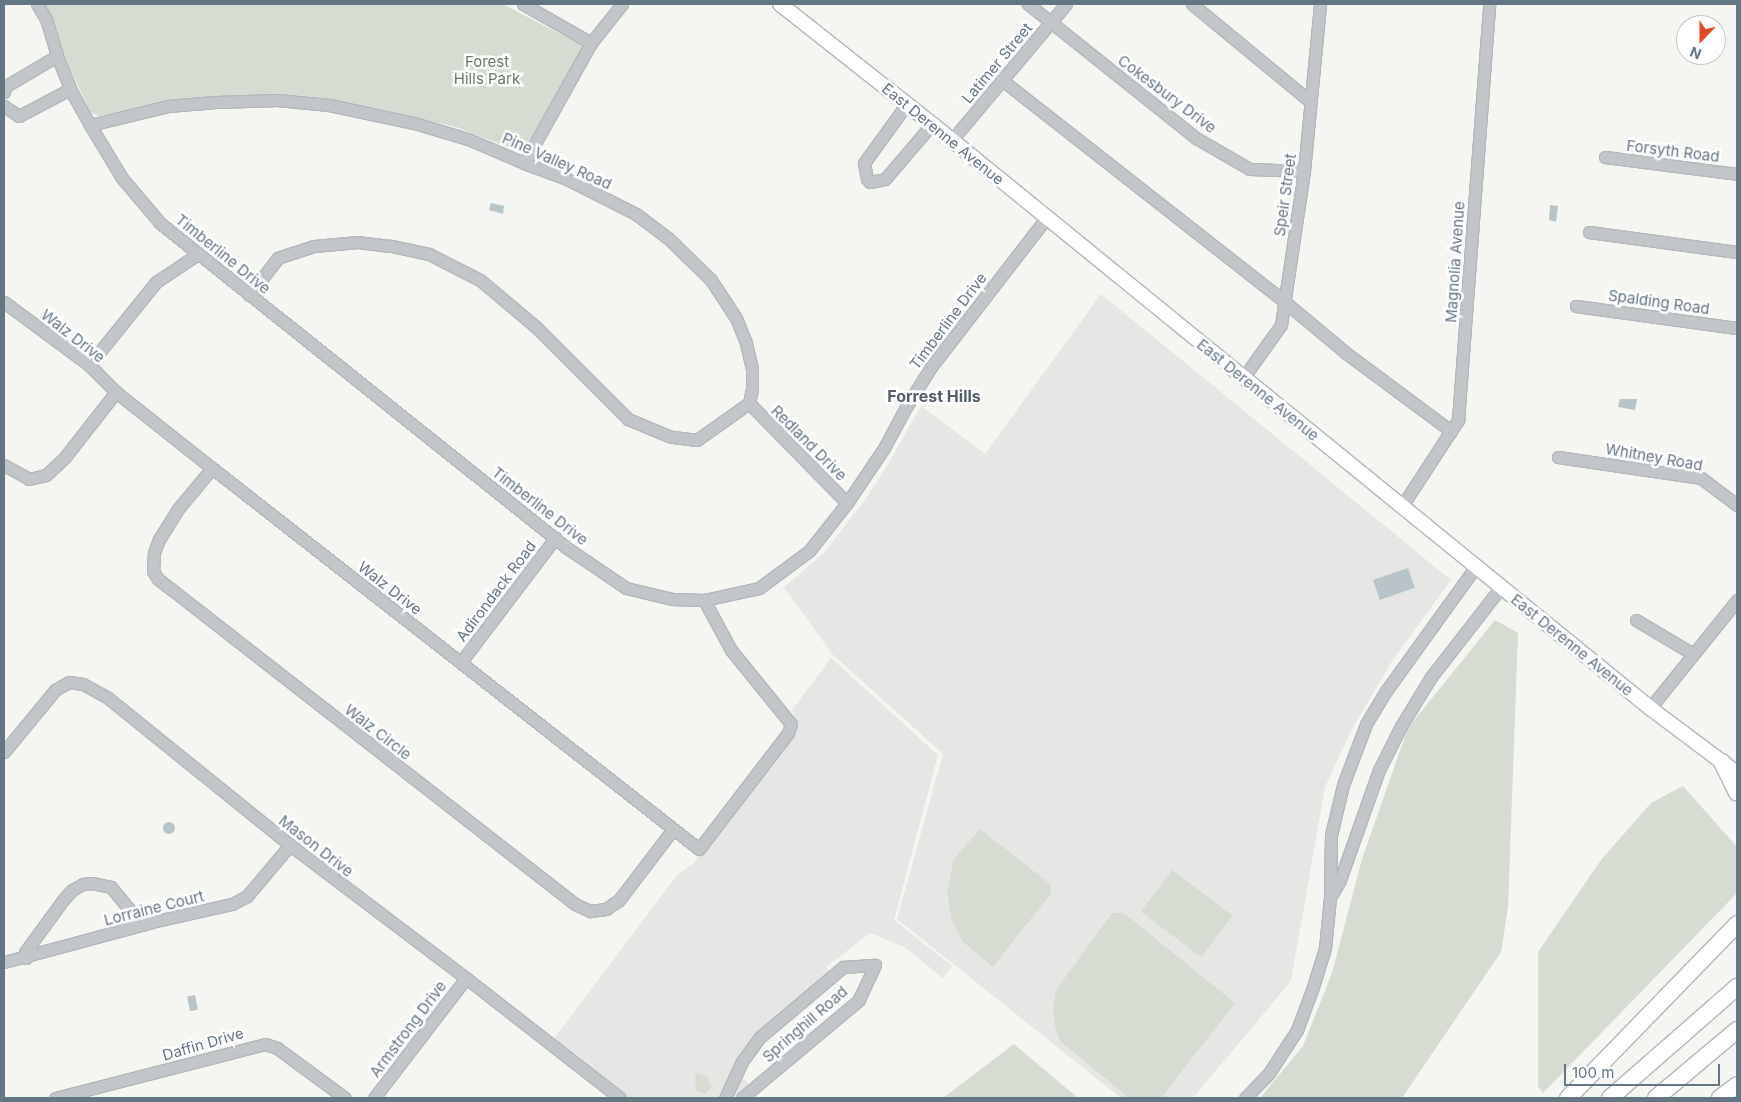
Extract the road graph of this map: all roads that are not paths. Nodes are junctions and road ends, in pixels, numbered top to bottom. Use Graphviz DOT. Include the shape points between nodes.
graph roads {
  1 [pos="37,4"];
  2 [pos="523,4"];
  3 [pos="622,4"];
  4 [pos="780,4"];
  5 [pos="1028,4"];
  6 [pos="1066,4"];
  7 [pos="1192,4"];
  8 [pos="1320,4"];
  9 [pos="1489,4"];
  10 [pos="1051,22"];
  11 [pos="592,43"];
  12 [pos="57,56"];
  13 [pos="1002,80"];
  14 [pos="70,89"];
  15 [pos="4,92"];
  16 [pos="1311,102"];
  17 [pos="906,105"];
  18 [pos="4,106"];
  19 [pos="932,124"];
  20 [pos="90,125"];
  21 [pos="952,142"];
  22 [pos="1606,157"];
  23 [pos="524,163"];
  24 [pos="1304,171"];
  25 [pos="1737,174"];
  26 [pos="1047,217"];
  27 [pos="1589,232"];
  28 [pos="1737,252"];
  29 [pos="198,254"];
  30 [pos="249,295"];
  31 [pos="4,302"];
  32 [pos="1285,302"];
  33 [pos="1576,306"];
  34 [pos="1737,328"];
  35 [pos="89,365"];
  36 [pos="1243,378"];
  37 [pos="116,392"];
  38 [pos="749,403"];
  39 [pos="1451,431"];
  40 [pos="1558,457"];
  41 [pos="4,465"];
  42 [pos="212,468"];
  43 [pos="847,503"];
  44 [pos="1737,505"];
  45 [pos="1402,506"];
  46 [pos="555,538"];
  47 [pos="1476,566"];
  48 [pos="1501,586"];
  49 [pos="704,600"];
  50 [pos="1737,600"];
  51 [pos="1636,620"];
  52 [pos="1693,654"];
  53 [pos="461,662"];
  54 [pos="1650,708"];
  55 [pos="4,752"];
  56 [pos="1722,762"];
  57 [pos="1737,773"];
  58 [pos="1737,792"];
  59 [pos="673,829"];
  60 [pos="290,845"];
  61 [pos="1330,898"];
  62 [pos="1737,924"];
  63 [pos="142,925"];
  64 [pos="26,958"];
  65 [pos="4,962"];
  66 [pos="466,978"];
  67 [pos="1737,987"];
  68 [pos="1737,1030"];
  69 [pos="1737,1085"];
  70 [pos="55,1098"];
  71 [pos="345,1098"];
  72 [pos="374,1098"];
  73 [pos="620,1098"];
  74 [pos="725,1098"];
  75 [pos="742,1098"];
  76 [pos="1245,1098"];
  77 [pos="1568,1098"];
  78 [pos="1610,1098"];
  79 [pos="1656,1098"];
  80 [pos="1720,1098"];
  1 -- 12 [label="street, Timberline Drive" via="46,19"];
  2 -- 11 [label="street"];
  3 -- 11 [label="street"];
  4 -- 17 [label="main road, East Derenne Avenue"];
  5 -- 10 [label="street, Cokesbury Drive"];
  6 -- 10 [label="street, Latimer Street"];
  7 -- 16 [label="street"];
  8 -- 16 [label="street, Speir Street"];
  9 -- 39 [label="street, Magnolia Avenue" via="1458,420"];
  10 -- 13 [label="street, Latimer Street"];
  10 -- 24 [label="street, Cokesbury Drive" via="1196,138 1250,169"];
  11 -- 23 [label="street"];
  12 -- 14 [label="street, Timberline Drive"];
  12 -- 15 [label="street" via="6,86"];
  13 -- 21 [label="street, Latimer Street"];
  13 -- 32 [label="street"];
  14 -- 18 [label="street" via="19,116"];
  14 -- 20 [label="street, Timberline Drive"];
  16 -- 24 [label="street, Speir Street"];
  17 -- 19 [label="main road, East Derenne Avenue"];
  17 -- 19 [label="street" via="864,163 870,182 885,179"];
  19 -- 21 [label="main road, East Derenne Avenue"];
  20 -- 23 [label="street, Pine Valley Road" via="168,106 277,100 329,105 414,123 450,133"];
  20 -- 29 [label="street, Timberline Drive" via="122,178 160,223"];
  21 -- 26 [label="main road, East Derenne Avenue"];
  22 -- 25 [label="street, Forsyth Road"];
  23 -- 38 [label="street, Pine Valley Road" via="567,178 636,214 668,238 710,280 736,318 746,343 752,368"];
  24 -- 32 [label="street, Speir Street"];
  26 -- 36 [label="main road, East Derenne Avenue"];
  26 -- 43 [label="street, Timberline Drive" via="931,367 884,448"];
  27 -- 28 [label="street"];
  29 -- 30 [label="street, Timberline Drive"];
  29 -- 35 [label="street" via="156,282"];
  30 -- 38 [label="street" via="278,258 305,249 358,242 398,247 429,254 480,280 536,327 628,419 671,436 697,440"];
  30 -- 46 [label="street, Timberline Drive"];
  31 -- 35 [label="street, Walz Drive"];
  32 -- 36 [label="street, Speir Street" via="1282,325"];
  32 -- 39 [label="street" via="1346,353"];
  33 -- 34 [label="street, Spalding Road"];
  35 -- 37 [label="street, Walz Drive"];
  36 -- 45 [label="main road, East Derenne Avenue"];
  37 -- 41 [label="street" via="65,457 46,475 29,479"];
  37 -- 42 [label="street, Walz Drive"];
  38 -- 43 [label="street, Redland Drive"];
  39 -- 45 [label="street, Magnolia Avenue"];
  40 -- 44 [label="street, Whitney Road" via="1701,478"];
  42 -- 53 [label="street, Walz Drive"];
  42 -- 59 [label="street, Walz Circle" via="178,509 154,552 152,569 158,579 186,602 575,904 590,911 606,909 619,900"];
  43 -- 49 [label="street, Timberline Drive" via="809,551 759,588"];
  45 -- 47 [label="main road, East Derenne Avenue"];
  46 -- 49 [label="street, Timberline Drive" via="626,588 672,599"];
  46 -- 53 [label="street, Adirondack Road"];
  47 -- 48 [label="main road, East Derenne Avenue"];
  47 -- 61 [label="street" via="1366,724 1343,785 1331,835"];
  48 -- 54 [label="main road, East Derenne Avenue"];
  48 -- 61 [label="street" via="1431,677 1401,726 1379,770 1340,880"];
  49 -- 59 [label="street, Walz Drive" via="731,650 791,724 788,733 699,849"];
  50 -- 52 [label="street"];
  51 -- 52 [label="street"];
  52 -- 54 [label="street"];
  53 -- 59 [label="street, Walz Drive"];
  54 -- 56 [label="main road, East Derenne Avenue"];
  55 -- 60 [label="street, Mason Drive" via="55,690 69,682 83,684 108,698"];
  56 -- 57 [label="main road, East Derenne Avenue"];
  56 -- 58 [label="highway"];
  60 -- 63 [label="street, Lorraine Court" via="246,896 232,904"];
  60 -- 66 [label="street, Mason Drive"];
  61 -- 76 [label="street" via="1325,948 1296,1030 1269,1072"];
  62 -- 77 [label="highway"];
  63 -- 64 [label="street, Lorraine Court"];
  63 -- 64 [label="street" via="111,887 83,884 63,900 25,952"];
  64 -- 65 [label="street, Lorraine Court"];
  66 -- 72 [label="street, Armstrong Drive"];
  66 -- 73 [label="street, Mason Drive"];
  67 -- 78 [label="highway"];
  68 -- 79 [label="highway"];
  69 -- 80 [label="highway"];
  70 -- 71 [label="street, Daffin Drive" via="265,1044 277,1048"];
  74 -- 75 [label="street, Springhill Road" via="741,1063 760,1037 843,966 875,965 859,1000"];
}
